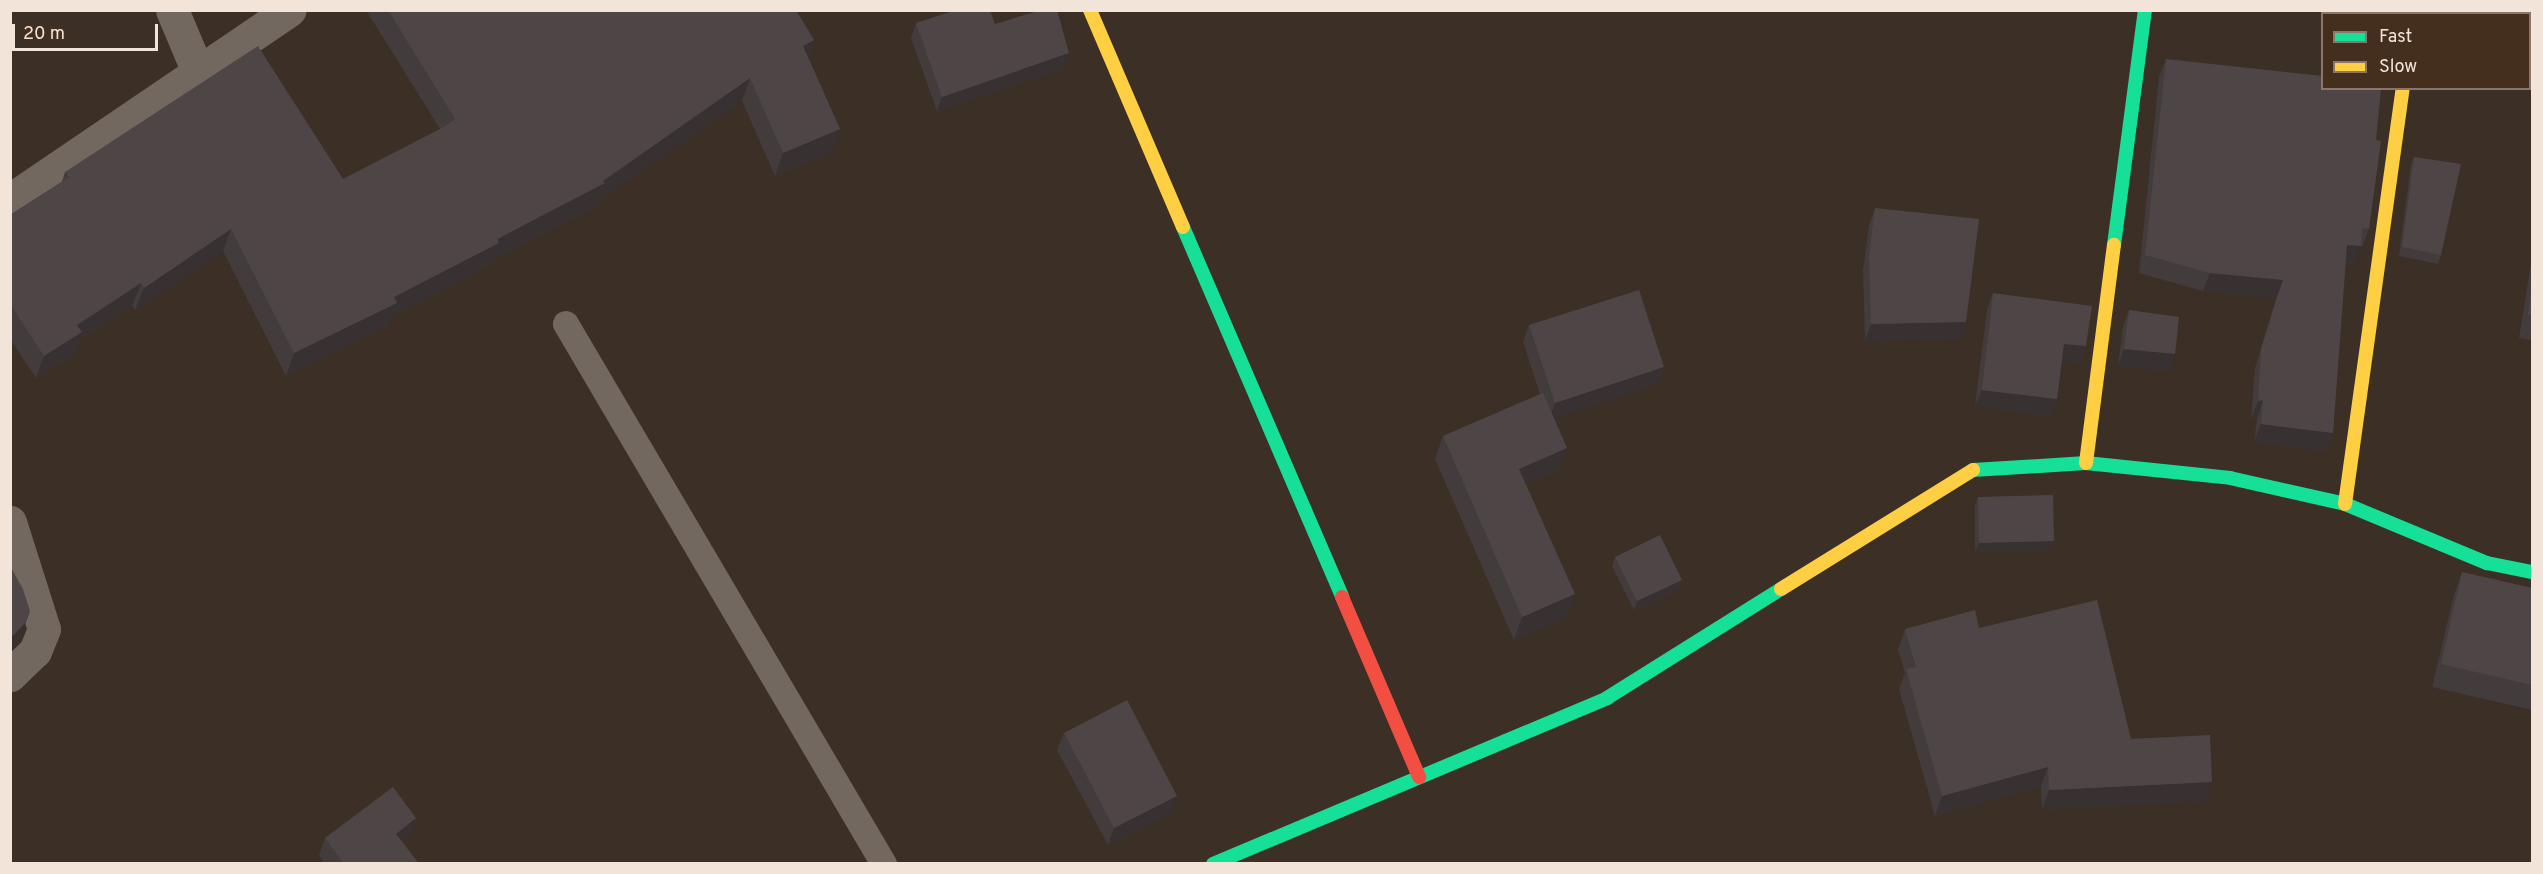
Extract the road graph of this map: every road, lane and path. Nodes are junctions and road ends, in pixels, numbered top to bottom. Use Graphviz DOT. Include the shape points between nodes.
graph roads {
  1 [pos="172,10"];
  2 [pos="290,10"];
  3 [pos="1090,10"];
  4 [pos="2145,10"];
  5 [pos="198,72"];
  6 [pos="2403,90"];
  7 [pos="10,200"];
  8 [pos="566,324"];
  9 [pos="2086,463"];
  10 [pos="2345,504"];
  11 [pos="10,522"];
  12 [pos="2532,572"];
  13 [pos="10,675"];
  14 [pos="1419,777"];
  15 [pos="885,864"];
  16 [pos="1213,864"];
  1 -- 5 [label="street"];
  2 -- 5 [label="street"];
  3 -- 14 [label="street"];
  4 -- 9 [label="street"];
  5 -- 7 [label="street"];
  6 -- 10 [label="street"];
  8 -- 15 [label="lane"];
  9 -- 10 [label="street" via="2230,478"];
  9 -- 14 [label="street" via="1970,470 1607,698"];
  10 -- 12 [label="street" via="2487,563"];
  11 -- 13 [label="street" via="44,629 35,651"];
  14 -- 16 [label="street"];
}
